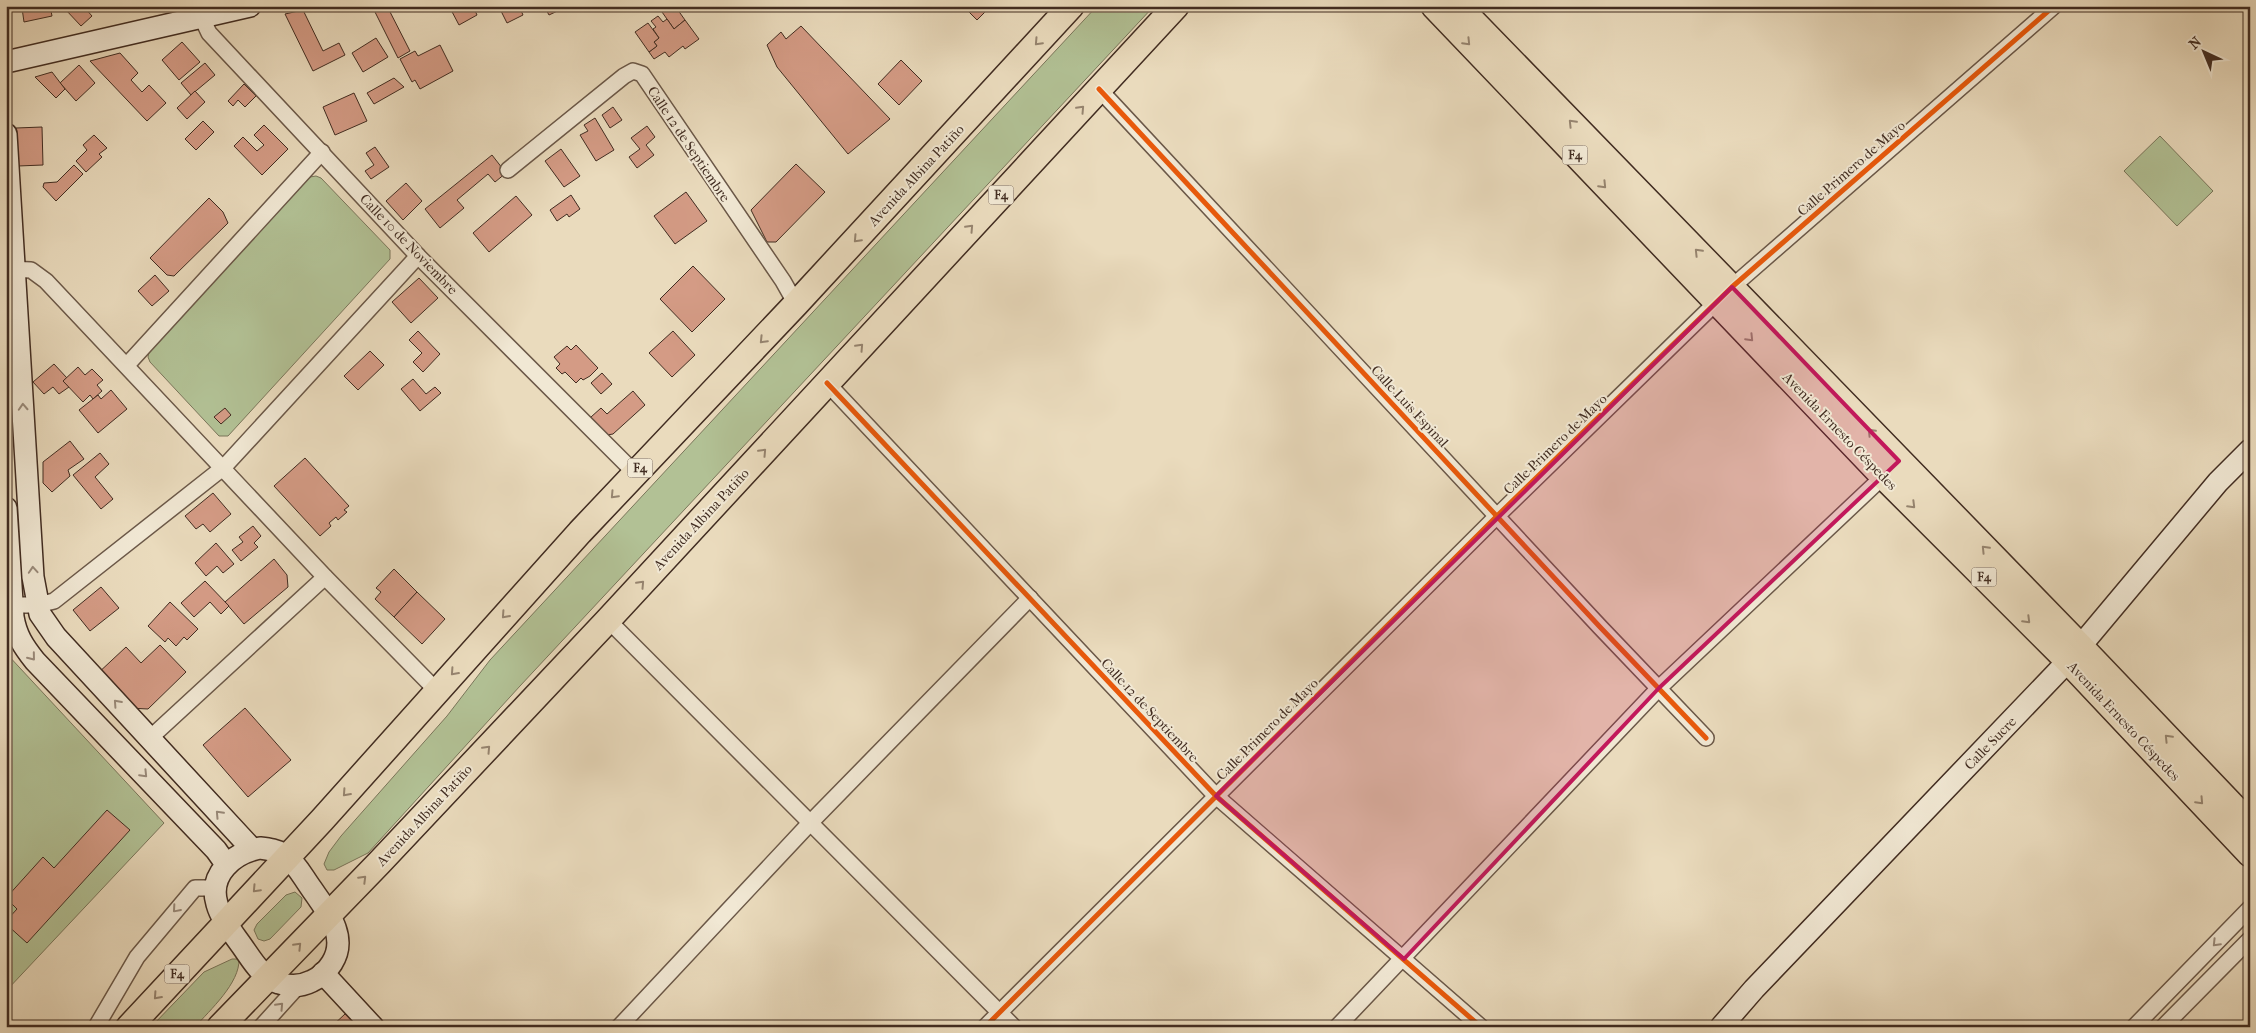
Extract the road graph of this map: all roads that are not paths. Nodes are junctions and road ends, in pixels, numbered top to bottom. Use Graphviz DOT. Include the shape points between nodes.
graph roads {
  1 [pos="250,6"];
  2 [pos="1071,6"];
  3 [pos="1176,6"];
  4 [pos="1434,6"];
  5 [pos="1458,6"];
  6 [pos="2054,6"];
  7 [pos="198,11"];
  8 [pos="6,62"];
  9 [pos="1099,89"];
  10 [pos="6,134"];
  11 [pos="322,152"];
  12 [pos="508,170"];
  13 [pos="9,224"];
  14 [pos="418,256"];
  15 [pos="10,270"];
  16 [pos="1724,295"];
  17 [pos="796,304"];
  18 [pos="127,365"];
  19 [pos="827,383"];
  20 [pos="2250,450"];
  21 [pos="224,467"];
  22 [pos="1891,469"];
  23 [pos="635,473"];
  24 [pos="6,508"];
  25 [pos="1497,516"];
  26 [pos="325,577"];
  27 [pos="1030,598"];
  28 [pos="9,605"];
  29 [pos="38,605"];
  30 [pos="608,620"];
  31 [pos="2074,654"];
  32 [pos="1659,688"];
  33 [pos="437,691"];
  34 [pos="1706,738"];
  35 [pos="149,739"];
  36 [pos="1216,796"];
  37 [pos="811,822"];
  38 [pos="2250,824"];
  39 [pos="252,849"];
  40 [pos="2250,854"];
  41 [pos="287,857"];
  42 [pos="226,864"];
  43 [pos="216,888"];
  44 [pos="2250,908"];
  45 [pos="329,914"];
  46 [pos="226,922"];
  47 [pos="2250,939"];
  48 [pos="1404,959"];
  49 [pos="323,973"];
  50 [pos="267,977"];
  51 [pos="299,985"];
  52 [pos="1000,1012"];
  53 [pos="96,1027"];
  54 [pos="129,1027"];
  55 [pos="220,1027"];
  56 [pos="261,1027"];
  57 [pos="373,1027"];
  58 [pos="619,1027"];
  59 [pos="985,1027"];
  60 [pos="1014,1027"];
  61 [pos="1337,1027"];
  62 [pos="1482,1027"];
  63 [pos="1721,1027"];
  64 [pos="2134,1027"];
  65 [pos="2163,1027"];
  1 -- 7 [label="main road"];
  2 -- 17 [label="highway, Avenida Albina Patiño / F4, one-way"];
  3 -- 9 [label="highway, Avenida Albina Patiño / F4"];
  4 -- 16 [label="highway, Avenida Ernesto Céspedes / F4, one-way"];
  16 -- 5 [label="highway, Avenida Ernesto Céspedes / F4, one-way"];
  6 -- 16 [label="street, Calle Primero de Mayo"];
  7 -- 8 [label="main road"];
  7 -- 11 [label="street, Calle 10 de Noviembre" via="209,33"];
  19 -- 9 [label="highway, Avenida Albina Patiño / F4, one-way"];
  9 -- 25 [label="street, Calle Luis Espinal"];
  10 -- 13 [label="main road"];
  11 -- 14 [label="street, Calle 10 de Noviembre"];
  11 -- 18 [label="street"];
  12 -- 17 [label="street, Calle 12 de Septiembre" via="624,76 633,71 642,74"];
  13 -- 15 [label="main road"];
  14 -- 21 [label="street"];
  14 -- 23 [label="street, Calle 10 de Noviembre"];
  15 -- 18 [label="street" via="30,270 46,281"];
  29 -- 15 [label="main road, one-way" via="33,577"];
  16 -- 22 [label="highway, Avenida Ernesto Céspedes / F4"];
  16 -- 25 [label="street, Calle Primero de Mayo"];
  17 -- 23 [label="highway, Avenida Albina Patiño / F4, one-way"];
  18 -- 21 [label="street"];
  19 -- 27 [label="street, Calle 12 de Septiembre"];
  30 -- 19 [label="highway, Avenida Albina Patiño / F4, one-way"];
  20 -- 31 [label="main road, Calle Sucre" via="2218,482"];
  21 -- 26 [label="street"];
  21 -- 29 [label="street" via="69,591 54,601"];
  22 -- 31 [label="highway, Avenida Ernesto Céspedes / F4"];
  22 -- 32 [label="street"];
  23 -- 33 [label="highway, Avenida Albina Patiño / F4, one-way"];
  24 -- 28 [label="main road"];
  25 -- 32 [label="street, Calle Luis Espinal"];
  25 -- 36 [label="street, Calle Primero de Mayo"];
  26 -- 33 [label="street"];
  26 -- 35 [label="street"];
  27 -- 36 [label="street, Calle 12 de Septiembre"];
  27 -- 37 [label="street"];
  28 -- 29 [label="street"];
  28 -- 42 [label="main road, one-way" via="15,631 35,661"];
  35 -- 29 [label="main road, one-way" via="56,636 40,614"];
  30 -- 37 [label="street"];
  45 -- 30 [label="highway, Avenida Albina Patiño / F4, one-way"];
  38 -- 31 [label="highway, Avenida Ernesto Céspedes / F4, one-way"];
  31 -- 40 [label="highway, Avenida Ernesto Céspedes / F4, one-way"];
  31 -- 63 [label="main road, Calle Sucre"];
  32 -- 34 [label="street, Calle Luis Espinal"];
  32 -- 48 [label="street"];
  33 -- 41 [label="highway, Avenida Albina Patiño / F4, one-way"];
  39 -- 35 [label="main road, one-way"];
  36 -- 48 [label="street, Calle 12 de Septiembre"];
  36 -- 52 [label="street, Calle Primero de Mayo"];
  37 -- 52 [label="street"];
  37 -- 58 [label="street"];
  39 -- 41 [label="main road" via="272,850"];
  39 -- 42 [label="main road" via="236,855"];
  41 -- 45 [label="main road"];
  41 -- 46 [label="highway, Avenida Albina Patiño / F4, one-way"];
  42 -- 43 [label="main road"];
  43 -- 46 [label="main road" via="216,902"];
  43 -- 53 [label="street, one-way" via="195,888 169,917 137,957"];
  44 -- 64 [label="street, one-way"];
  45 -- 49 [label="main road" via="337,933 338,946 334,959"];
  50 -- 45 [label="highway, Avenida Albina Patiño / F4, one-way"];
  46 -- 50 [label="main road"];
  46 -- 54 [label="highway, Avenida Albina Patiño / F4, one-way"];
  47 -- 65 [label="street"];
  48 -- 61 [label="street"];
  48 -- 62 [label="street, Calle 12 de Septiembre"];
  49 -- 51 [label="main road" via="317,979"];
  49 -- 57 [label="main road"];
  50 -- 51 [label="main road" via="279,983"];
  50 -- 55 [label="highway, Avenida Albina Patiño / F4"];
  56 -- 51 [label="street, one-way"];
  52 -- 59 [label="street, Calle Primero de Mayo"];
  52 -- 60 [label="street"];
}
